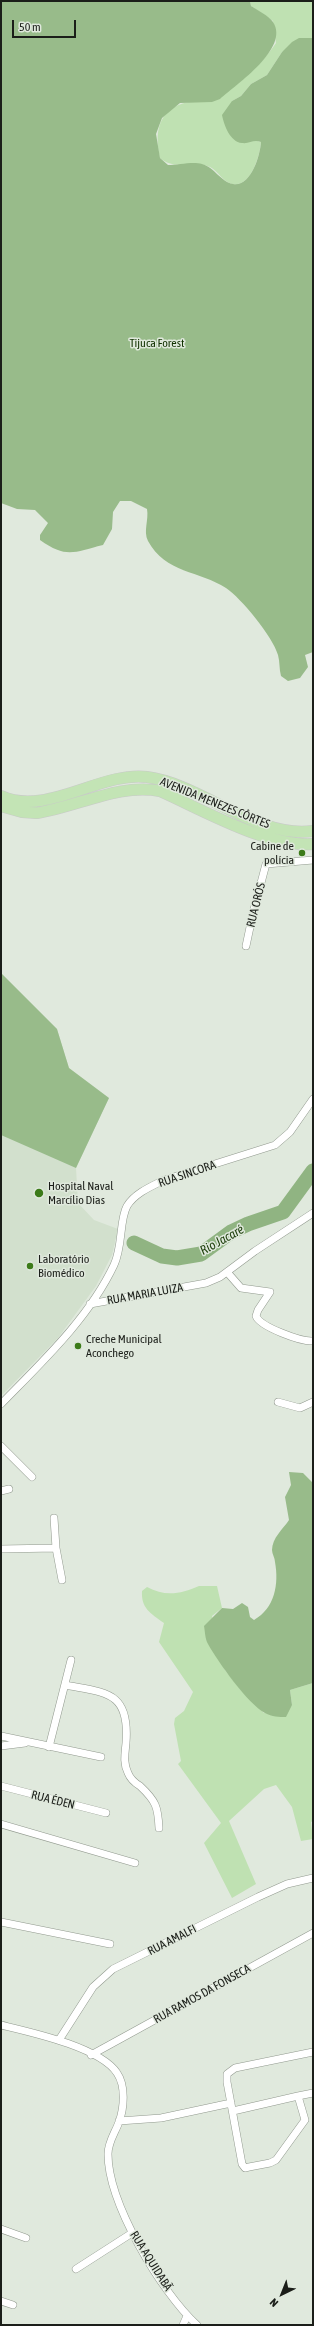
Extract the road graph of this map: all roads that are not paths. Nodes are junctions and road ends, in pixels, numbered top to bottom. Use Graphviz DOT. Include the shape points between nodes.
graph roads {
  1 [pos="1,796"];
  2 [pos="1,806"];
  3 [pos="313,832"];
  4 [pos="313,844"];
  5 [pos="313,860"];
  6 [pos="246,946"];
  7 [pos="313,1100"];
  8 [pos="313,1213"];
  9 [pos="226,1272"];
  10 [pos="90,1304"];
  11 [pos="313,1341"];
  12 [pos="278,1402"];
  13 [pos="313,1402"];
  14 [pos="1,1404"];
  15 [pos="1,1446"];
  16 [pos="32,1477"];
  17 [pos="54,1518"];
  18 [pos="56,1548"];
  19 [pos="1,1549"];
  20 [pos="62,1580"];
  21 [pos="71,1660"];
  22 [pos="65,1685"];
  23 [pos="1,1736"];
  24 [pos="29,1743"];
  25 [pos="1,1746"];
  26 [pos="49,1746"];
  27 [pos="101,1757"];
  28 [pos="1,1786"];
  29 [pos="106,1813"];
  30 [pos="1,1824"];
  31 [pos="159,1828"];
  32 [pos="135,1863"];
  33 [pos="313,1878"];
  34 [pos="1,1922"];
  35 [pos="313,1933"];
  36 [pos="110,1944"];
  37 [pos="1,2025"];
  38 [pos="59,2040"];
  39 [pos="313,2052"];
  40 [pos="91,2055"];
  41 [pos="313,2093"];
  42 [pos="298,2096"];
  43 [pos="232,2107"];
  44 [pos="119,2121"];
  45 [pos="1,2229"];
  46 [pos="132,2234"];
  47 [pos="26,2238"];
  48 [pos="76,2269"];
  49 [pos="1,2301"];
  50 [pos="13,2306"];
  51 [pos="187,2316"];
  52 [pos="183,2325"];
  53 [pos="197,2325"];
  1 -- 3 [label="main road, AVENIDA MENEZES CÔRTES" via="16,801 47,799 119,779 145,776 176,784 270,826 294,832"];
  2 -- 4 [label="main road, AVENIDA MENEZES CÔRTES" via="37,813 147,788 160,791 266,838 288,843"];
  5 -- 6 [label="street, RUA ORÓS" via="266,864"];
  7 -- 10 [label="street, RUA SINCORA" via="290,1132 275,1145 164,1180 131,1200 125,1214 121,1246 116,1260"];
  8 -- 9 [label="street, RUA MARIA LUIZA"];
  9 -- 10 [label="street, RUA MARIA LUIZA" via="206,1283"];
  9 -- 11 [label="street" via="241,1288 270,1292 256,1316 261,1324"];
  10 -- 14 [label="street, RUA MARIA LUIZA" via="60,1343"];
  12 -- 13 [label="street" via="300,1408"];
  15 -- 16 [label="street"];
  17 -- 18 [label="street"];
  18 -- 19 [label="street"];
  18 -- 20 [label="street"];
  21 -- 22 [label="street"];
  22 -- 26 [label="street"];
  22 -- 31 [label="street" via="105,1693 119,1702 126,1721 124,1765 128,1775 154,1800 158,1811"];
  23 -- 24 [label="street"];
  24 -- 25 [label="street"];
  24 -- 26 [label="street"];
  26 -- 27 [label="street"];
  28 -- 29 [label="street, RUA ÉDEN"];
  30 -- 32 [label="street"];
  33 -- 38 [label="street, RUA AMALFI" via="287,1884 258,1897 114,1969 92,1987"];
  34 -- 36 [label="street"];
  35 -- 40 [label="street, RUA RAMOS DA FONSECA"];
  37 -- 38 [label="street, RUA AQUIDABÃ"];
  38 -- 40 [label="street, RUA AQUIDABÃ"];
  39 -- 43 [label="street" via="231,2069 226,2078"];
  40 -- 44 [label="street, RUA AQUIDABÃ" via="110,2065 122,2082"];
  41 -- 42 [label="street"];
  42 -- 43 [label="street"];
  42 -- 43 [label="street" via="305,2114 302,2124 276,2160 263,2165 245,2168 242,2164"];
  43 -- 44 [label="street" via="161,2118"];
  44 -- 46 [label="street, RUA AQUIDABÃ" via="108,2152 109,2165 115,2192"];
  45 -- 47 [label="street"];
  46 -- 48 [label="street"];
  46 -- 51 [label="street, RUA AQUIDABÃ"];
  49 -- 50 [label="street"];
  51 -- 52 [label="street"];
  51 -- 53 [label="street, RUA AQUIDABÃ"];
}
